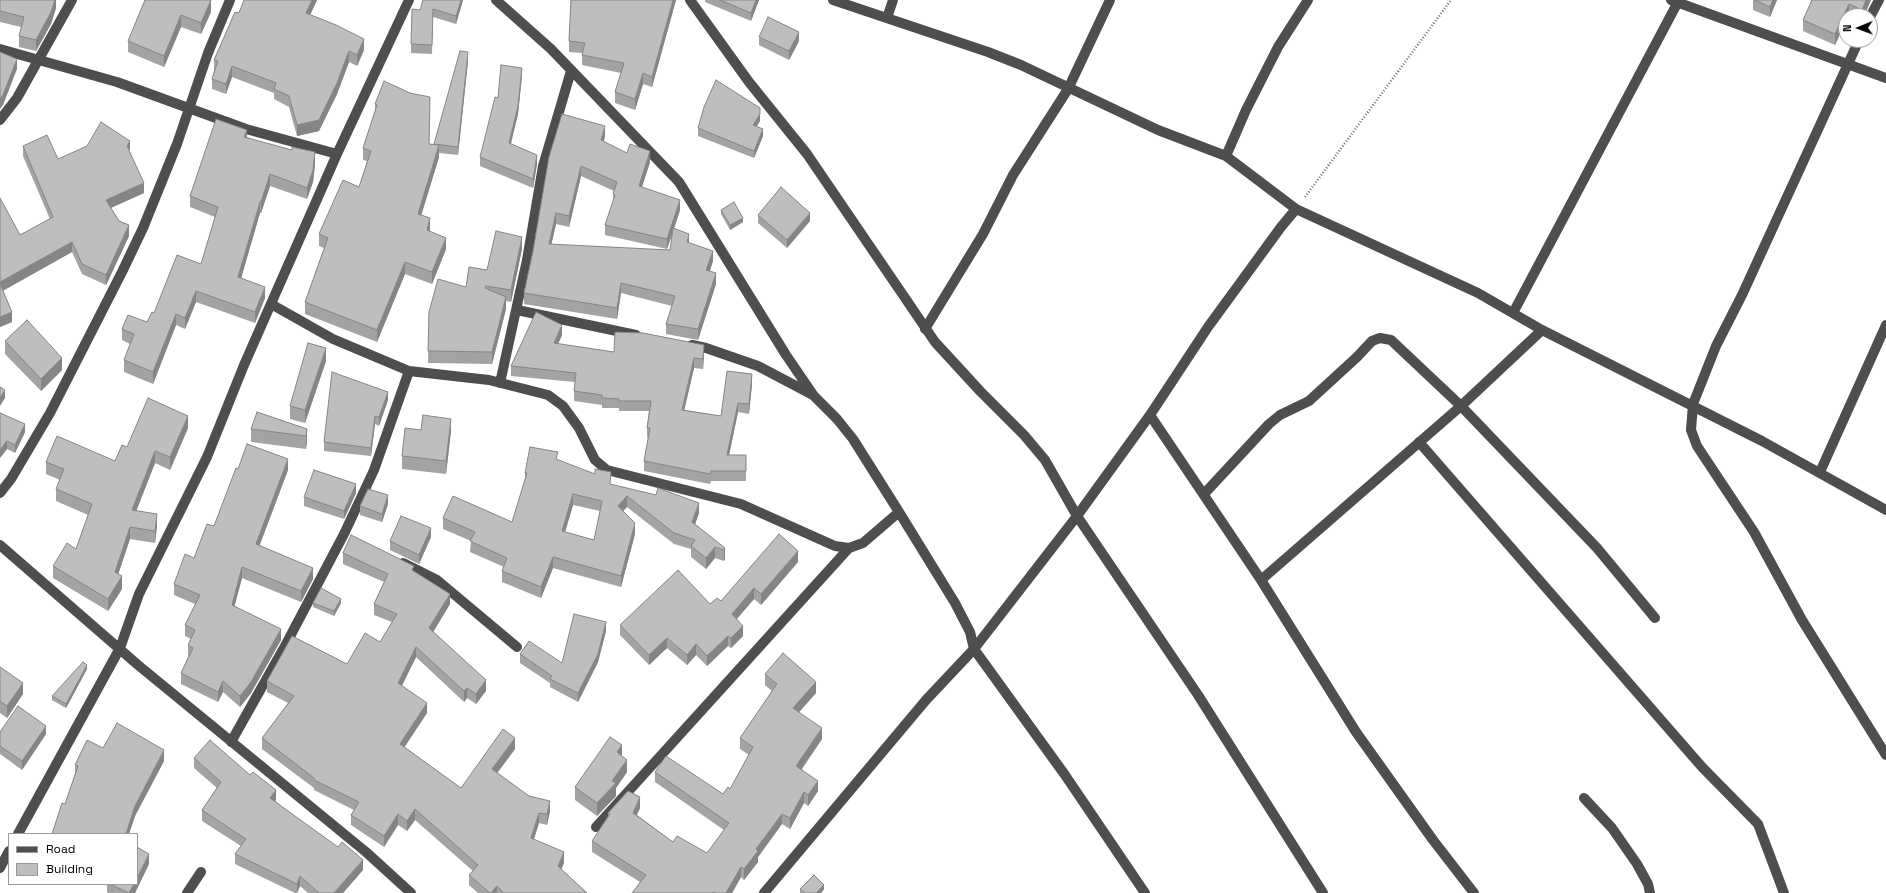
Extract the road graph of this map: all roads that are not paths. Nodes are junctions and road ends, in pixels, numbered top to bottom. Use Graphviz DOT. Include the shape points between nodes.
graph roads {
  1 [pos="72,0"];
  2 [pos="230,0"];
  3 [pos="409,0"];
  4 [pos="496,0"];
  5 [pos="690,0"];
  6 [pos="833,0"];
  7 [pos="893,0"];
  8 [pos="1110,0"];
  9 [pos="1308,0"];
  10 [pos="1676,1"];
  11 [pos="887,18"];
  12 [pos="1855,48"];
  13 [pos="0,49"];
  14 [pos="40,59"];
  15 [pos="1848,65"];
  16 [pos="571,71"];
  17 [pos="1886,78"];
  18 [pos="1068,89"];
  19 [pos="189,109"];
  20 [pos="0,120"];
  21 [pos="337,154"];
  22 [pos="1226,156"];
  23 [pos="1296,209"];
  24 [pos="271,304"];
  25 [pos="517,310"];
  26 [pos="1513,312"];
  27 [pos="1886,325"];
  28 [pos="925,329"];
  29 [pos="1542,330"];
  30 [pos="644,336"];
  31 [pos="679,342"];
  32 [pos="409,370"];
  33 [pos="500,383"];
  34 [pos="814,396"];
  35 [pos="1693,404"];
  36 [pos="1461,406"];
  37 [pos="1150,414"];
  38 [pos="1419,442"];
  39 [pos="1820,472"];
  40 [pos="0,493"];
  41 [pos="1204,494"];
  42 [pos="1886,510"];
  43 [pos="899,512"];
  44 [pos="1077,516"];
  45 [pos="0,545"];
  46 [pos="849,548"];
  47 [pos="390,557"];
  48 [pos="1261,580"];
  49 [pos="1655,618"];
  50 [pos="517,647"];
  51 [pos="120,648"];
  52 [pos="974,649"];
  53 [pos="231,742"];
  54 [pos="1886,755"];
  55 [pos="1584,798"];
  56 [pos="596,827"];
  57 [pos="19,833"];
  58 [pos="8,853"];
  59 [pos="0,868"];
  60 [pos="201,872"];
  61 [pos="769,892"];
  62 [pos="187,893"];
  63 [pos="411,893"];
  64 [pos="1145,893"];
  65 [pos="1323,893"];
  66 [pos="1474,893"];
  67 [pos="1650,893"];
  68 [pos="1784,893"];
  1 -- 14 [label="street"];
  2 -- 19 [label="street"];
  3 -- 21 [label="street"];
  4 -- 16 [label="street" via="551,49"];
  5 -- 28 [label="street" via="749,82 807,154"];
  6 -- 11 [label="street"];
  7 -- 11 [label="street"];
  8 -- 18 [label="street"];
  9 -- 22 [label="street" via="1278,47"];
  10 -- 15 [label="street"];
  10 -- 26 [label="street"];
  11 -- 18 [label="street" via="1021,65"];
  12 -- 15 [label="street"];
  13 -- 14 [label="street"];
  14 -- 19 [label="street" via="117,82"];
  14 -- 20 [label="street" via="17,98"];
  15 -- 17 [label="street"];
  15 -- 35 [label="street" via="1716,346"];
  16 -- 25 [label="street" via="543,166"];
  16 -- 34 [label="street" via="679,182"];
  18 -- 22 [label="street" via="1158,130"];
  18 -- 28 [label="street" via="1013,175 983,234"];
  19 -- 21 [label="street" via="246,129"];
  19 -- 40 [label="street" via="156,196 122,272 50,413"];
  21 -- 24 [label="street"];
  22 -- 23 [label="street"];
  23 -- 26 [label="street" via="1478,293"];
  23 -- 37 [label="street" via="1208,327"];
  24 -- 32 [label="street" via="333,339"];
  24 -- 51 [label="street" via="207,456 139,594"];
  25 -- 30 [label="street"];
  25 -- 33 [label="street"];
  26 -- 29 [label="street"];
  27 -- 39 [label="street"];
  28 -- 44 [label="street" via="1045,460"];
  29 -- 35 [label="street"];
  29 -- 36 [label="street"];
  31 -- 34 [label="street" via="738,358"];
  32 -- 33 [label="street"];
  32 -- 53 [label="street" via="374,470 347,535"];
  33 -- 46 [label="street" via="548,395 563,406 579,428 595,460 607,470 741,504 836,546"];
  34 -- 43 [label="street" via="853,439"];
  35 -- 39 [label="street"];
  35 -- 54 [label="street" via="1691,430 1697,446 1754,532 1802,620"];
  36 -- 38 [label="street"];
  36 -- 41 [label="street" via="1391,340 1372,340 1309,401 1280,415 1269,424"];
  36 -- 49 [label="street" via="1597,548"];
  37 -- 41 [label="street"];
  37 -- 44 [label="street"];
  38 -- 48 [label="street"];
  38 -- 68 [label="street" via="1702,767 1758,824"];
  39 -- 42 [label="street"];
  41 -- 48 [label="street"];
  43 -- 46 [label="street" via="863,543"];
  43 -- 52 [label="street" via="955,603 970,632"];
  44 -- 52 [label="street"];
  44 -- 65 [label="street" via="1202,702"];
  45 -- 51 [label="street"];
  46 -- 56 [label="street"];
  47 -- 50 [label="street" via="437,580"];
  48 -- 66 [label="street" via="1356,732"];
  51 -- 53 [label="street"];
  51 -- 57 [label="street"];
  52 -- 61 [label="street" via="926,700"];
  52 -- 64 [label="street" via="1065,775"];
  53 -- 63 [label="street" via="366,852"];
  55 -- 67 [label="street" via="1612,828 1637,864"];
  58 -- 59 [label="street"];
  60 -- 62 [label="street"];
}
